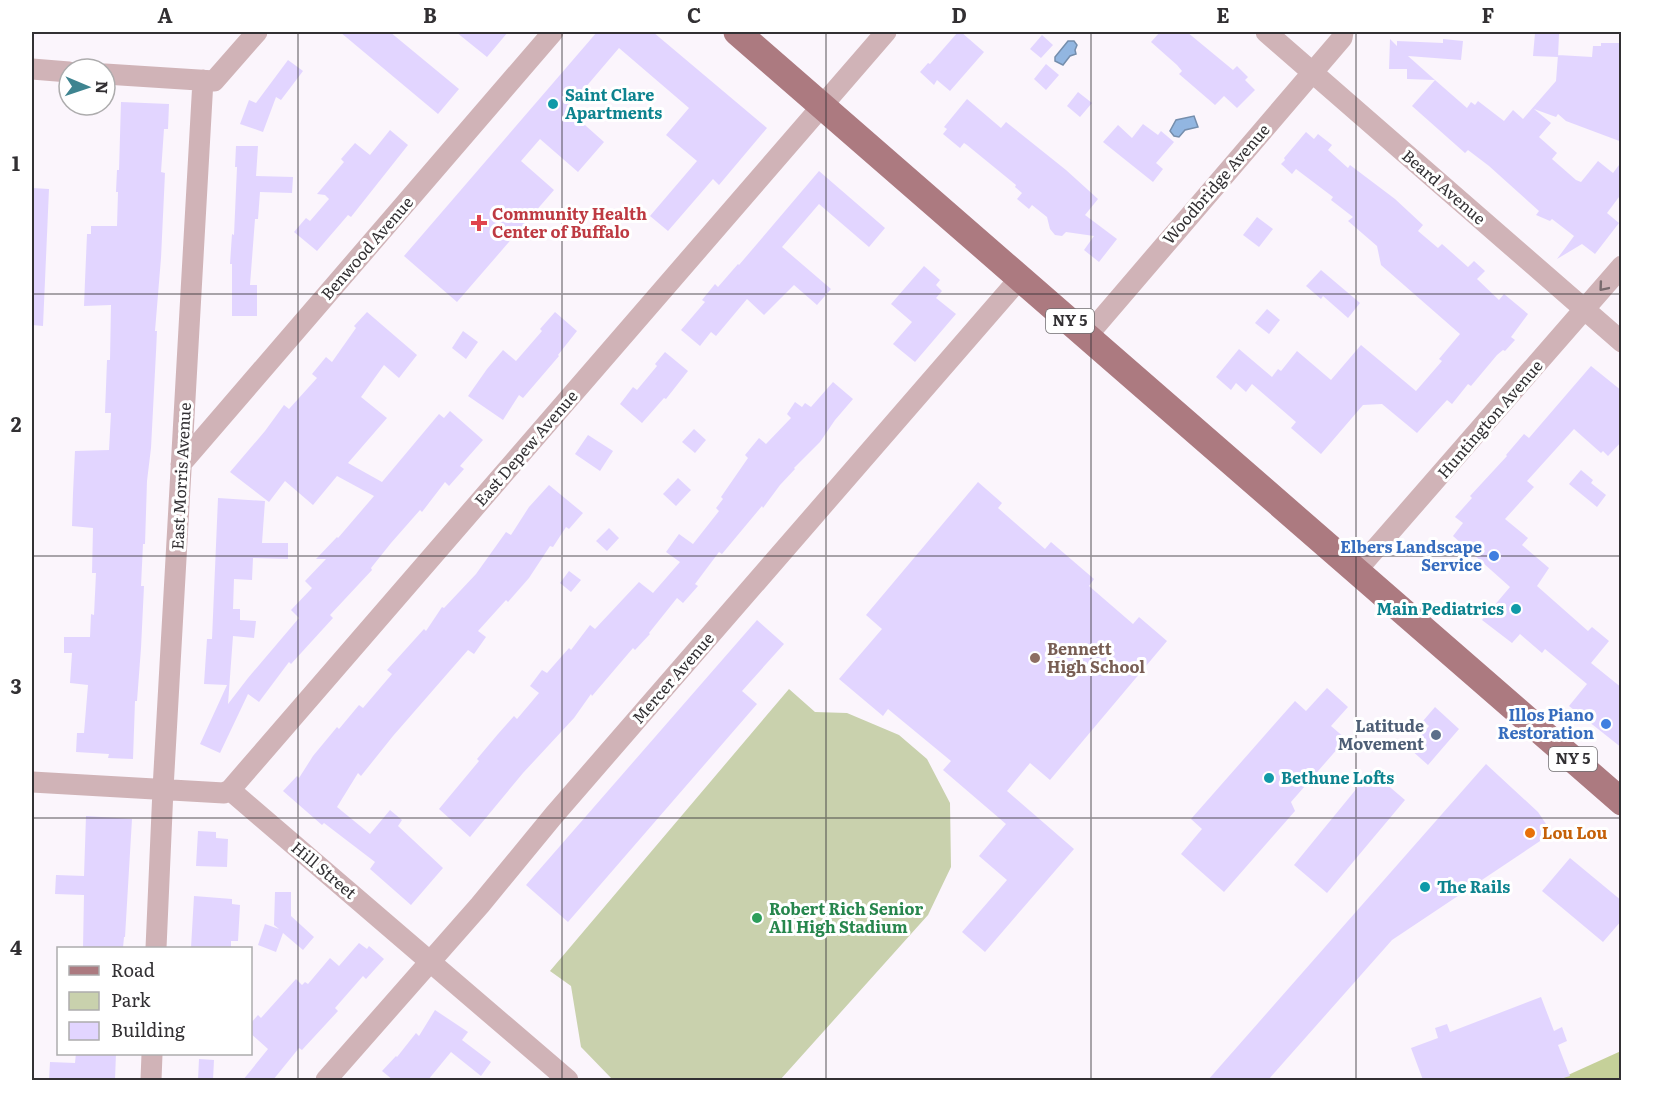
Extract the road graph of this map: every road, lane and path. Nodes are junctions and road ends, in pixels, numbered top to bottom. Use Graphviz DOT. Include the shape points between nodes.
graph roads {
  1 [pos="257,32"];
  2 [pos="553,32"];
  3 [pos="737,32"];
  4 [pos="886,32"];
  5 [pos="1266,32"];
  6 [pos="1343,32"];
  7 [pos="32,69"];
  8 [pos="57,71"];
  9 [pos="1313,72"];
  10 [pos="117,75"];
  11 [pos="202,80"];
  12 [pos="822,107"];
  13 [pos="1622,266"];
  14 [pos="1021,277"];
  15 [pos="1584,309"];
  16 [pos="1087,336"];
  17 [pos="1622,342"];
  18 [pos="181,464"];
  19 [pos="1356,571"];
  20 [pos="32,782"];
  21 [pos="163,789"];
  22 [pos="230,790"];
  23 [pos="1621,799"];
  24 [pos="156,947"];
  25 [pos="431,961"];
  26 [pos="152,1055"];
  27 [pos="151,1080"];
  28 [pos="326,1080"];
  29 [pos="568,1080"];
  1 -- 11 [label="street" via="214,81"];
  2 -- 18 [label="street, Benwood Avenue"];
  3 -- 12 [label="main road, NY 5"];
  4 -- 12 [label="street, East Depew Avenue"];
  5 -- 9 [label="street, Beard Avenue"];
  6 -- 9 [label="street, Woodbridge Avenue"];
  7 -- 8 [label="street"];
  9 -- 15 [label="street, Beard Avenue"];
  9 -- 16 [label="street, Woodbridge Avenue"];
  10 -- 11 [label="street"];
  11 -- 18 [label="street, East Morris Avenue"];
  12 -- 14 [label="main road, NY 5"];
  12 -- 22 [label="street, East Depew Avenue"];
  13 -- 15 [label="street, Huntington Avenue, one-way"];
  14 -- 16 [label="main road, NY 5"];
  14 -- 25 [label="street, Mercer Avenue"];
  15 -- 17 [label="street, Beard Avenue"];
  15 -- 19 [label="street, Huntington Avenue"];
  16 -- 19 [label="main road, NY 5"];
  18 -- 21 [label="street, East Morris Avenue"];
  19 -- 23 [label="main road, NY 5"];
  20 -- 21 [label="street"];
  21 -- 22 [label="street" via="224,793"];
  21 -- 24 [label="street, East Morris Avenue"];
  22 -- 25 [label="street, Hill Street"];
  25 -- 28 [label="street, Mercer Avenue"];
  25 -- 29 [label="street, Hill Street"];
  26 -- 27 [label="street"];
}
